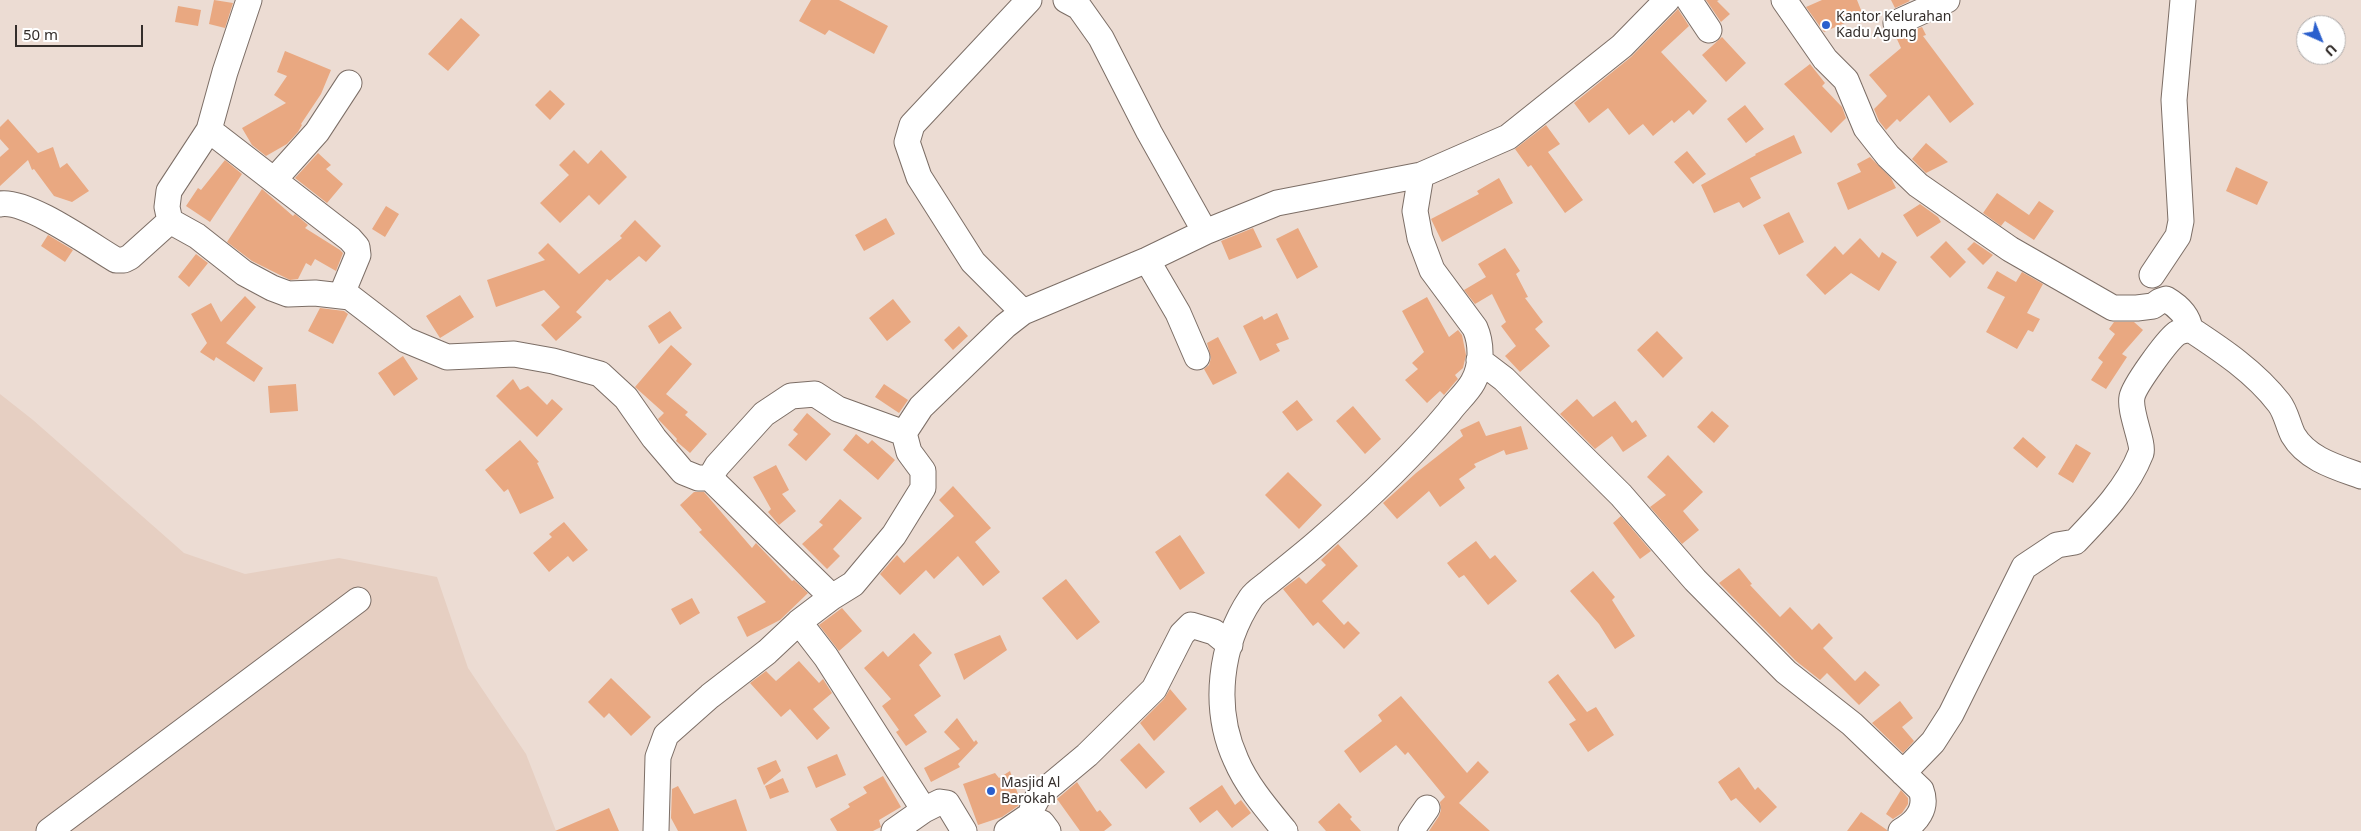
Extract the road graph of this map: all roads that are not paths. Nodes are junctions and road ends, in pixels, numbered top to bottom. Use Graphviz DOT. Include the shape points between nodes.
graph roads {
  1 [pos="249,0"];
  2 [pos="1028,0"];
  3 [pos="1066,0"];
  4 [pos="1667,0"];
  5 [pos="1689,0"];
  6 [pos="1784,0"];
  7 [pos="1947,0"];
  8 [pos="2183,0"];
  9 [pos="1896,23"];
  10 [pos="1709,30"];
  11 [pos="349,82"];
  12 [pos="210,130"];
  13 [pos="1421,175"];
  14 [pos="274,180"];
  15 [pos="0,204"];
  16 [pos="170,221"];
  17 [pos="1205,232"];
  18 [pos="1147,260"];
  19 [pos="2152,275"];
  20 [pos="341,296"];
  21 [pos="1023,312"];
  22 [pos="2190,330"];
  23 [pos="1197,357"];
  24 [pos="1479,360"];
  25 [pos="904,433"];
  26 [pos="2361,476"];
  27 [pos="710,478"];
  28 [pos="832,597"];
  29 [pos="358,600"];
  30 [pos="799,622"];
  31 [pos="1230,645"];
  32 [pos="1903,773"];
  33 [pos="1427,808"];
  34 [pos="924,810"];
  35 [pos="1039,825"];
  36 [pos="49,831"];
  37 [pos="656,831"];
  38 [pos="894,831"];
  39 [pos="964,831"];
  40 [pos="1007,831"];
  41 [pos="1285,831"];
  42 [pos="1411,831"];
  43 [pos="1901,831"];
  1 -- 12 [label="street"];
  2 -- 21 [label="street" via="912,125 907,142 919,177 973,262"];
  3 -- 17 [label="street" via="1079,7 1101,38"];
  4 -- 13 [label="street" via="1622,46 1508,137"];
  5 -- 10 [label="street"];
  6 -- 22 [label="street" via="1825,59 1846,80 1866,128 1888,156 1918,185 2010,249 2113,308 2153,306 2166,300 2189,321"];
  7 -- 9 [label="street"];
  8 -- 19 [label="street" via="2174,100 2181,221 2178,236"];
  11 -- 14 [label="street" via="317,132"];
  12 -- 14 [label="street"];
  12 -- 16 [label="street" via="169,191 167,207"];
  13 -- 17 [label="street" via="1277,203"];
  13 -- 24 [label="street" via="1414,211 1420,238 1432,270 1475,328 1479,338"];
  14 -- 20 [label="street" via="350,239 357,248 358,255"];
  15 -- 16 [label="street" via="32,210 116,260 130,257"];
  16 -- 20 [label="street" via="197,236 244,273 272,288 288,294"];
  17 -- 18 [label="street"];
  18 -- 21 [label="street"];
  18 -- 23 [label="street" via="1178,313"];
  20 -- 27 [label="street" via="350,297 406,340 447,356 514,354 600,374 626,398 683,472 698,478"];
  21 -- 25 [label="street" via="921,407"];
  22 -- 26 [label="street" via="2234,358 2280,404 2294,436 2308,453"];
  22 -- 32 [label="street" via="2177,333 2155,356 2132,396 2134,421 2142,450 2115,496 2075,542 2057,545 2024,567 1952,714 1933,742"];
  24 -- 31 [label="street" via="1473,382 1439,424 1374,491 1252,596"];
  24 -- 32 [label="street" via="1504,379 1620,494 1695,580 1786,672 1852,724"];
  25 -- 27 [label="street" via="838,409 815,394 791,396 764,414"];
  25 -- 28 [label="street" via="909,452 923,471 923,488 894,536 853,584"];
  27 -- 28 [label="street"];
  28 -- 30 [label="street"];
  29 -- 36 [label="street"];
  30 -- 34 [label="street" via="826,657"];
  30 -- 37 [label="street" via="666,735 658,757"];
  31 -- 35 [label="street" via="1214,632 1191,626 1182,634 1154,688 1086,755 1039,795 1032,806"];
  31 -- 41 [label="street" via="1221,698 1224,726 1236,760 1256,795"];
  32 -- 43 [label="street" via="1921,790 1925,799 1917,819"];
  33 -- 42 [label="street"];
  34 -- 38 [label="street"];
  34 -- 39 [label="street" via="940,802 947,803"];
  35 -- 40 [label="street" via="1026,818"];
}
